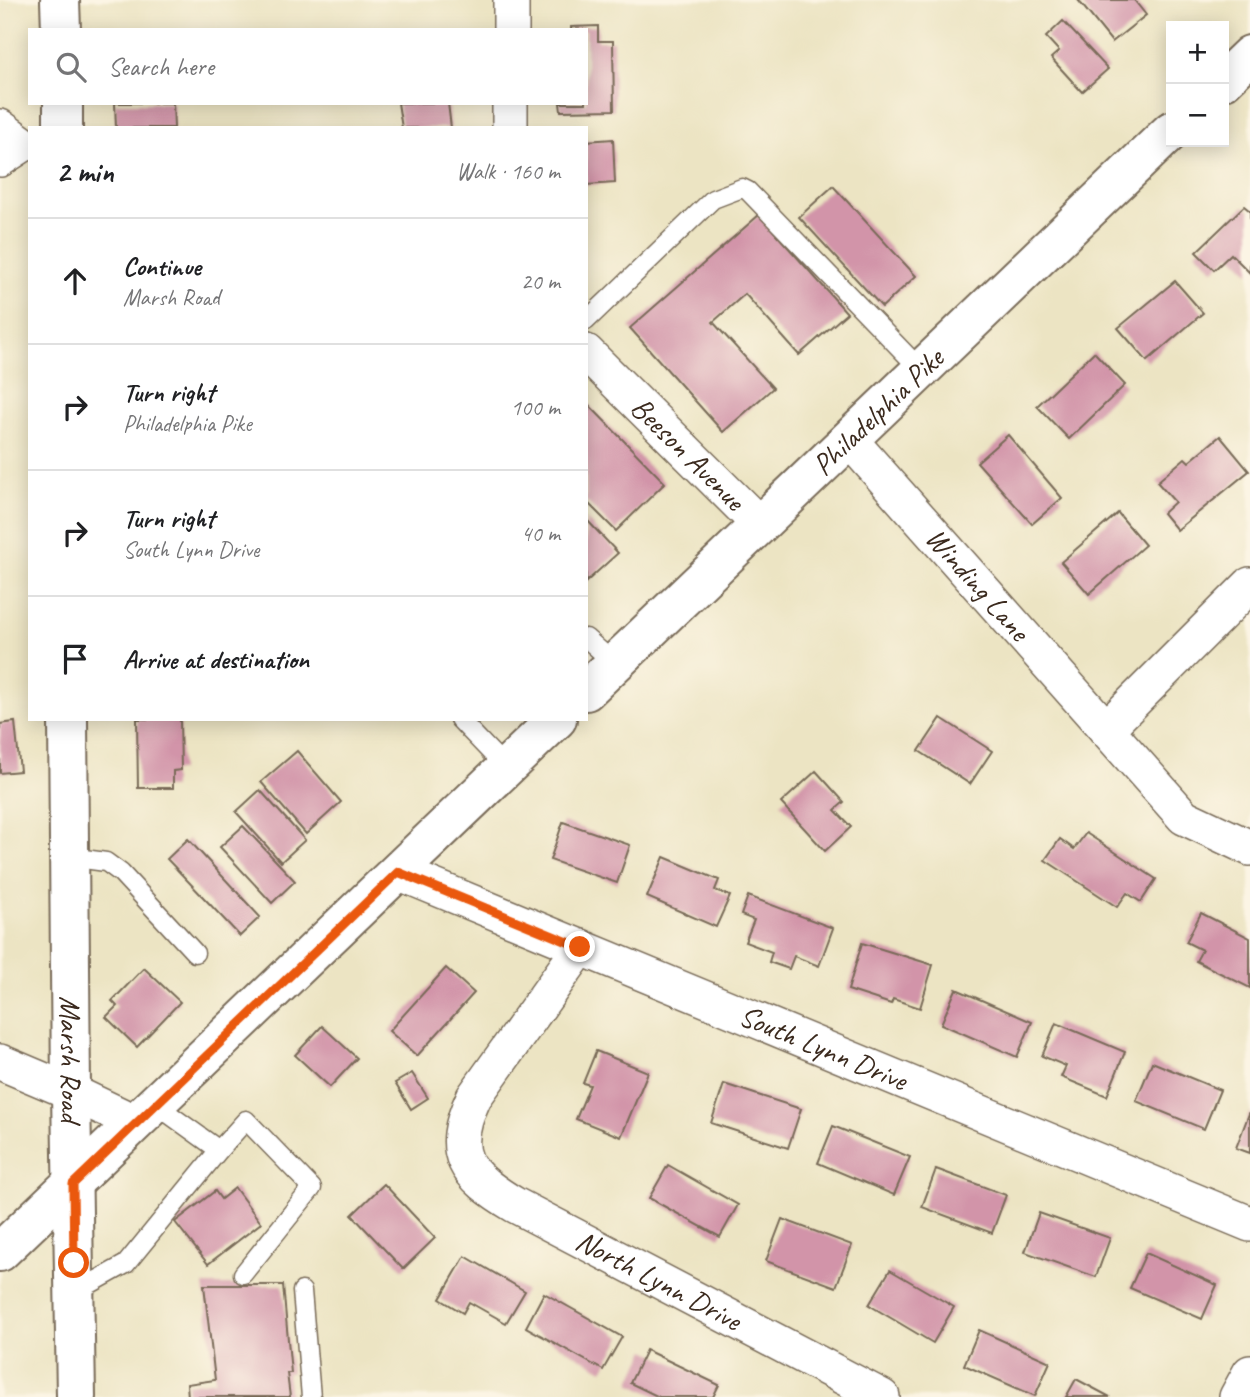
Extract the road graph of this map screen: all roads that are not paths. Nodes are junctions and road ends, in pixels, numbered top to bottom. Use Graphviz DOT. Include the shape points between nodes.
graph roads {
  1 [pos="60,0"];
  2 [pos="511,0"];
  3 [pos="61,28"];
  4 [pos="511,28"];
  5 [pos="1250,55"];
  6 [pos="1229,75"];
  7 [pos="62,105"];
  8 [pos="510,105"];
  9 [pos="63,126"];
  10 [pos="510,126"];
  11 [pos="1166,136"];
  12 [pos="588,318"];
  13 [pos="588,354"];
  14 [pos="921,370"];
  15 [pos="849,439"];
  16 [pos="760,525"];
  17 [pos="1250,585"];
  18 [pos="588,640"];
  19 [pos="615,664"];
  20 [pos="588,689"];
  21 [pos="68,721"];
  22 [pos="461,721"];
  23 [pos="545,723"];
  24 [pos="1106,729"];
  25 [pos="506,768"];
  26 [pos="1250,848"];
  27 [pos="69,857"];
  28 [pos="398,872"];
  29 [pos="580,947"];
  30 [pos="195,953"];
  31 [pos="0,1062"];
  32 [pos="71,1092"];
  33 [pos="145,1114"];
  34 [pos="219,1150"];
  35 [pos="73,1184"];
  36 [pos="1250,1224"];
  37 [pos="0,1252"];
  38 [pos="243,1274"];
  39 [pos="302,1291"];
  40 [pos="74,1293"];
  41 [pos="1250,1373"];
  42 [pos="76,1397"];
  43 [pos="310,1397"];
  44 [pos="882,1397"];
  45 [pos="1237,1397"];
  1 -- 3 [label="main road"];
  2 -- 4 [label="street"];
  5 -- 6 [label="main road"];
  7 -- 9 [label="main road"];
  8 -- 10 [label="street"];
  11 -- 14 [label="main road, Philadelphia Pike"];
  12 -- 14 [label="lane" via="713,199 742,188"];
  13 -- 16 [label="street, Beeson Avenue"];
  14 -- 15 [label="main road, Philadelphia Pike"];
  15 -- 16 [label="main road, Philadelphia Pike"];
  15 -- 24 [label="street, Winding Lane"];
  16 -- 19 [label="main road, Philadelphia Pike"];
  17 -- 24 [label="street"];
  18 -- 19 [label="lane"];
  19 -- 20 [label="main road, Philadelphia Pike"];
  21 -- 27 [label="main road, Marsh Road"];
  22 -- 25 [label="lane"];
  23 -- 25 [label="main road"];
  24 -- 26 [label="street, Winding Lane" via="1184,817"];
  25 -- 28 [label="main road"];
  27 -- 30 [label="lane" via="106,862 121,873"];
  27 -- 32 [label="main road, Marsh Road"];
  28 -- 29 [label="street, South Lynn Drive"];
  28 -- 33 [label="main road"];
  29 -- 36 [label="street, South Lynn Drive"];
  29 -- 44 [label="street, North Lynn Drive" via="474,1097 460,1137 471,1173 489,1190"];
  31 -- 32 [label="street"];
  32 -- 33 [label="street"];
  32 -- 35 [label="main road, Marsh Road"];
  33 -- 34 [label="lane"];
  33 -- 35 [label="main road"];
  34 -- 38 [label="lane" via="246,1120 312,1188"];
  34 -- 40 [label="lane" via="126,1264"];
  35 -- 37 [label="main road"];
  35 -- 40 [label="main road, Marsh Road"];
  39 -- 43 [label="lane"];
  40 -- 42 [label="main road, Marsh Road"];
  41 -- 45 [label="street"];
}
